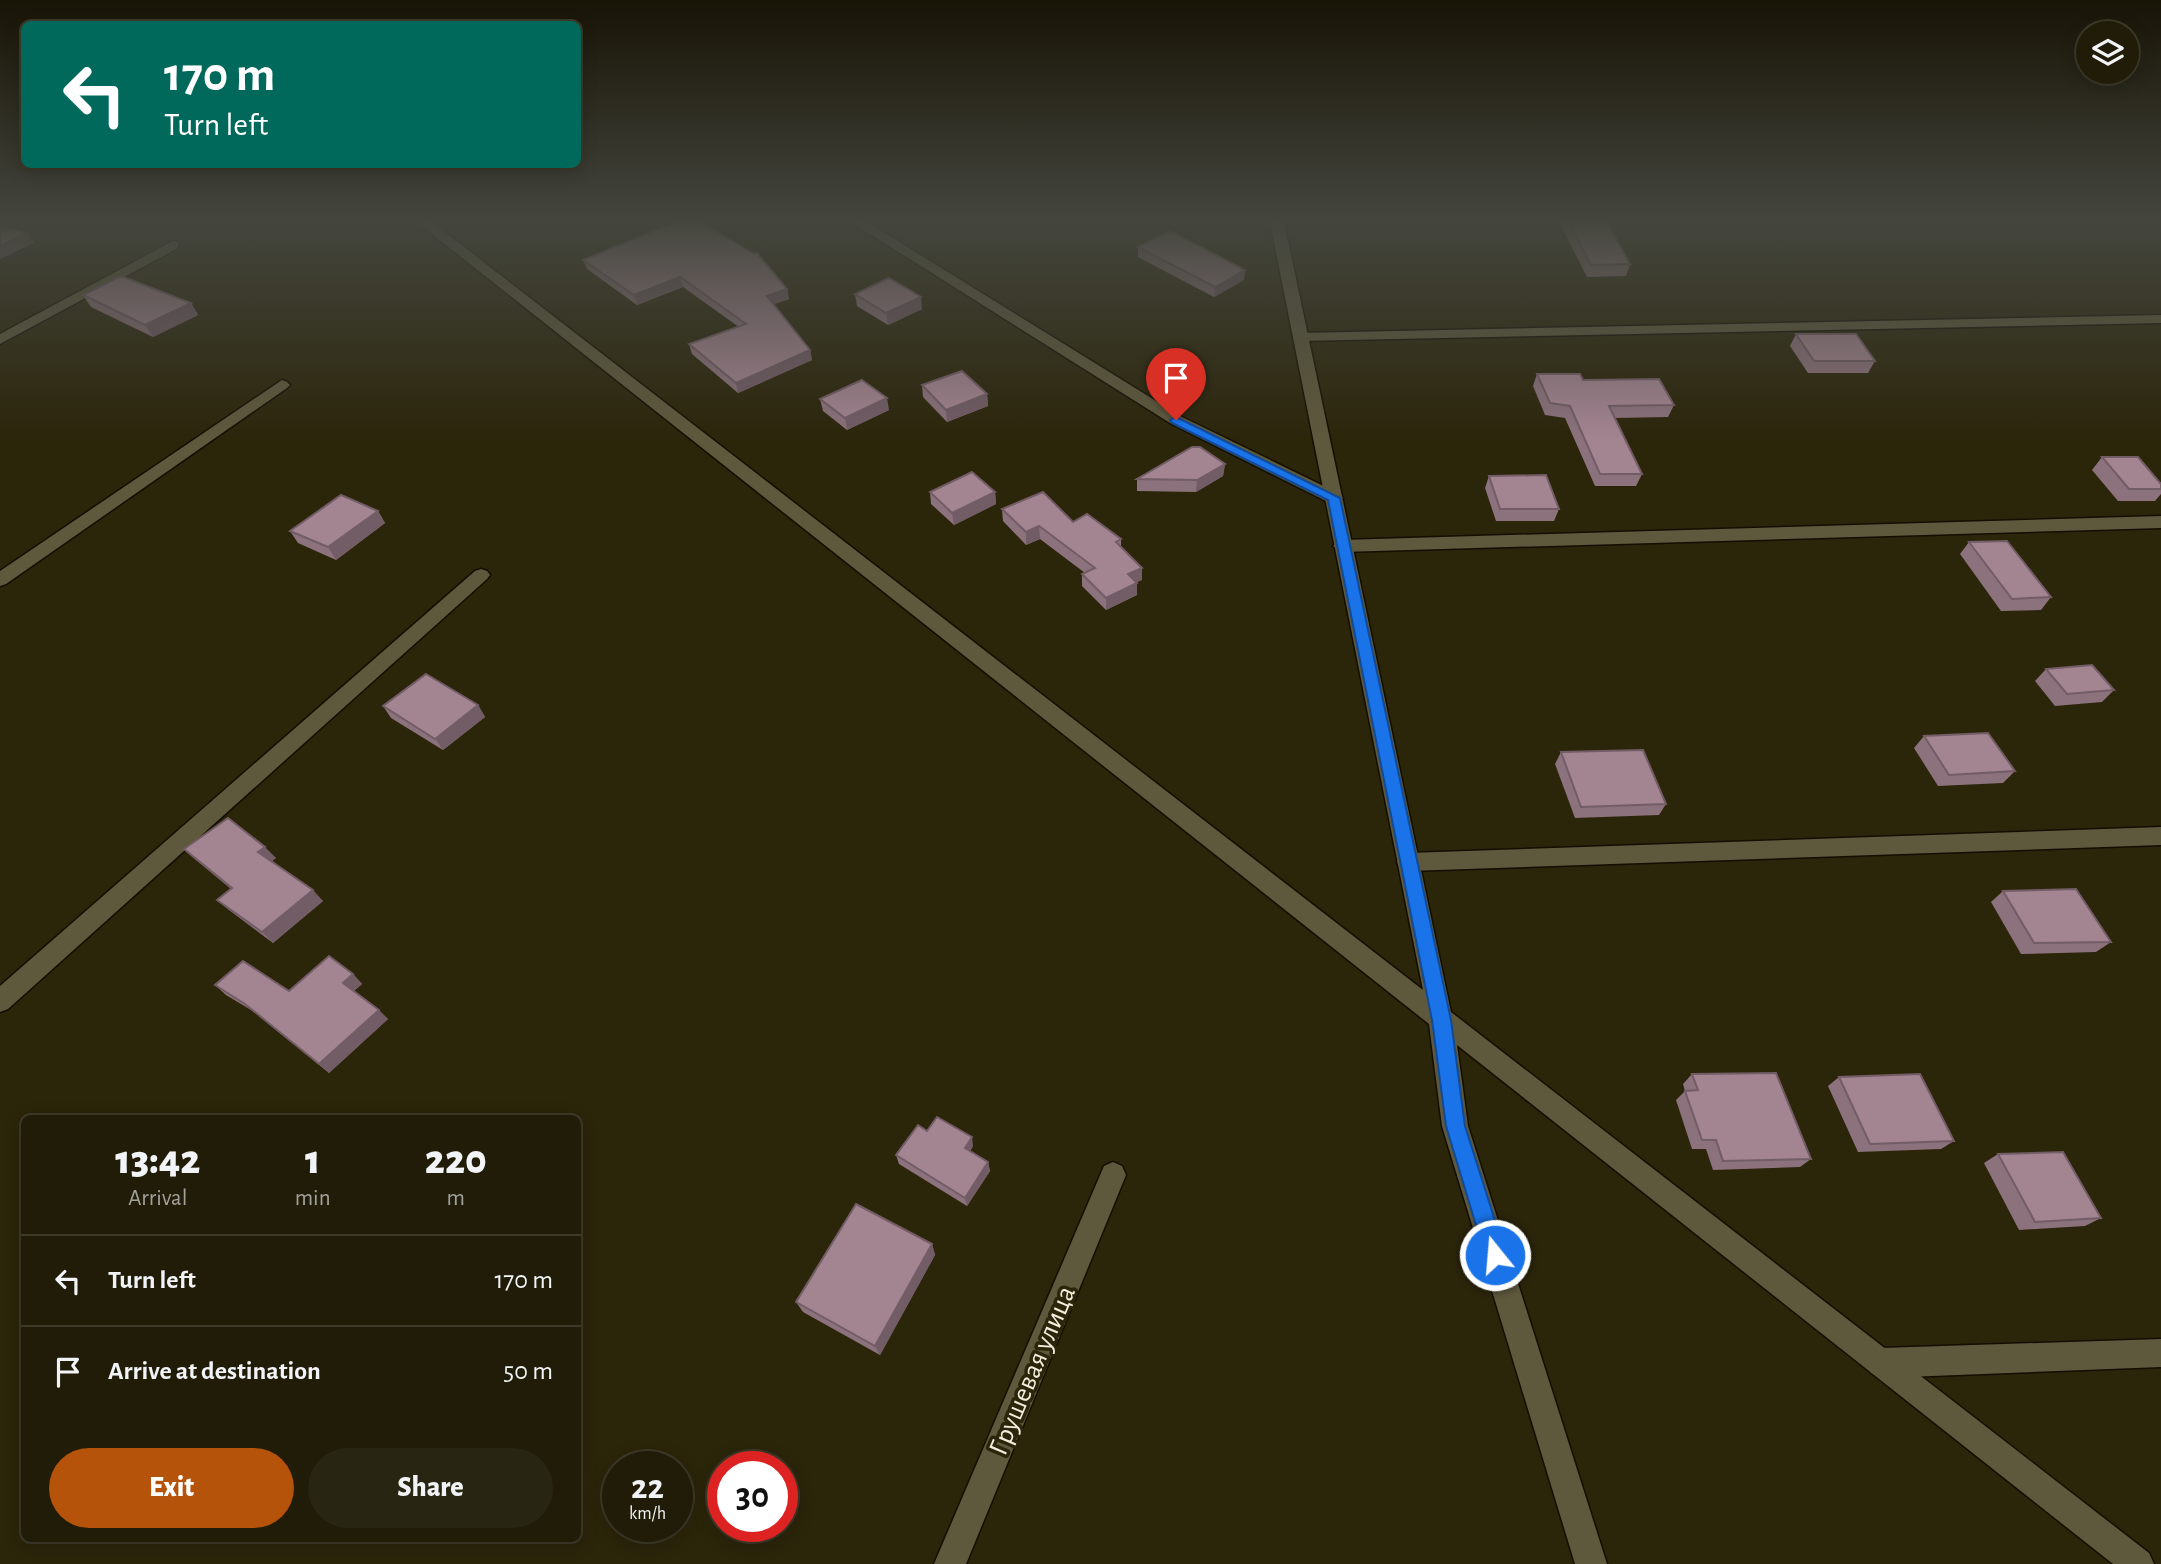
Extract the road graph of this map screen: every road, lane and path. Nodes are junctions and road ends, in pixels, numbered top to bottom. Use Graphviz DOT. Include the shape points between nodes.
graph roads {
  1 [pos="82,295"];
  2 [pos="517,295"];
  3 [pos="976,295"];
  4 [pos="1291,295"];
  5 [pos="2161,318"];
  6 [pos="1300,337"];
  7 [pos="0,340"];
  8 [pos="282,385"];
  9 [pos="1334,498"];
  10 [pos="2161,522"];
  11 [pos="1342,546"];
  12 [pos="481,575"];
  13 [pos="0,580"];
  14 [pos="2161,836"];
  15 [pos="1408,862"];
  16 [pos="0,1001"];
  17 [pos="1441,1020"];
  18 [pos="1113,1175"];
  19 [pos="2161,1353"];
  20 [pos="1881,1363"];
  21 [pos="950,1564"];
  22 [pos="1591,1564"];
  23 [pos="2138,1564"];
  1 -- 7 [label="street"];
  2 -- 17 [label="street"];
  3 -- 9 [label="street" via="1176,420"];
  4 -- 6 [label="street"];
  5 -- 6 [label="street"];
  6 -- 9 [label="street"];
  8 -- 13 [label="street"];
  9 -- 11 [label="street"];
  10 -- 11 [label="street"];
  11 -- 15 [label="street"];
  12 -- 16 [label="street"];
  14 -- 15 [label="street"];
  15 -- 17 [label="street"];
  17 -- 20 [label="street"];
  17 -- 22 [label="street" via="1455,1126"];
  18 -- 21 [label="street, Грушевая улица"];
  19 -- 20 [label="street"];
  20 -- 23 [label="street"];
}
